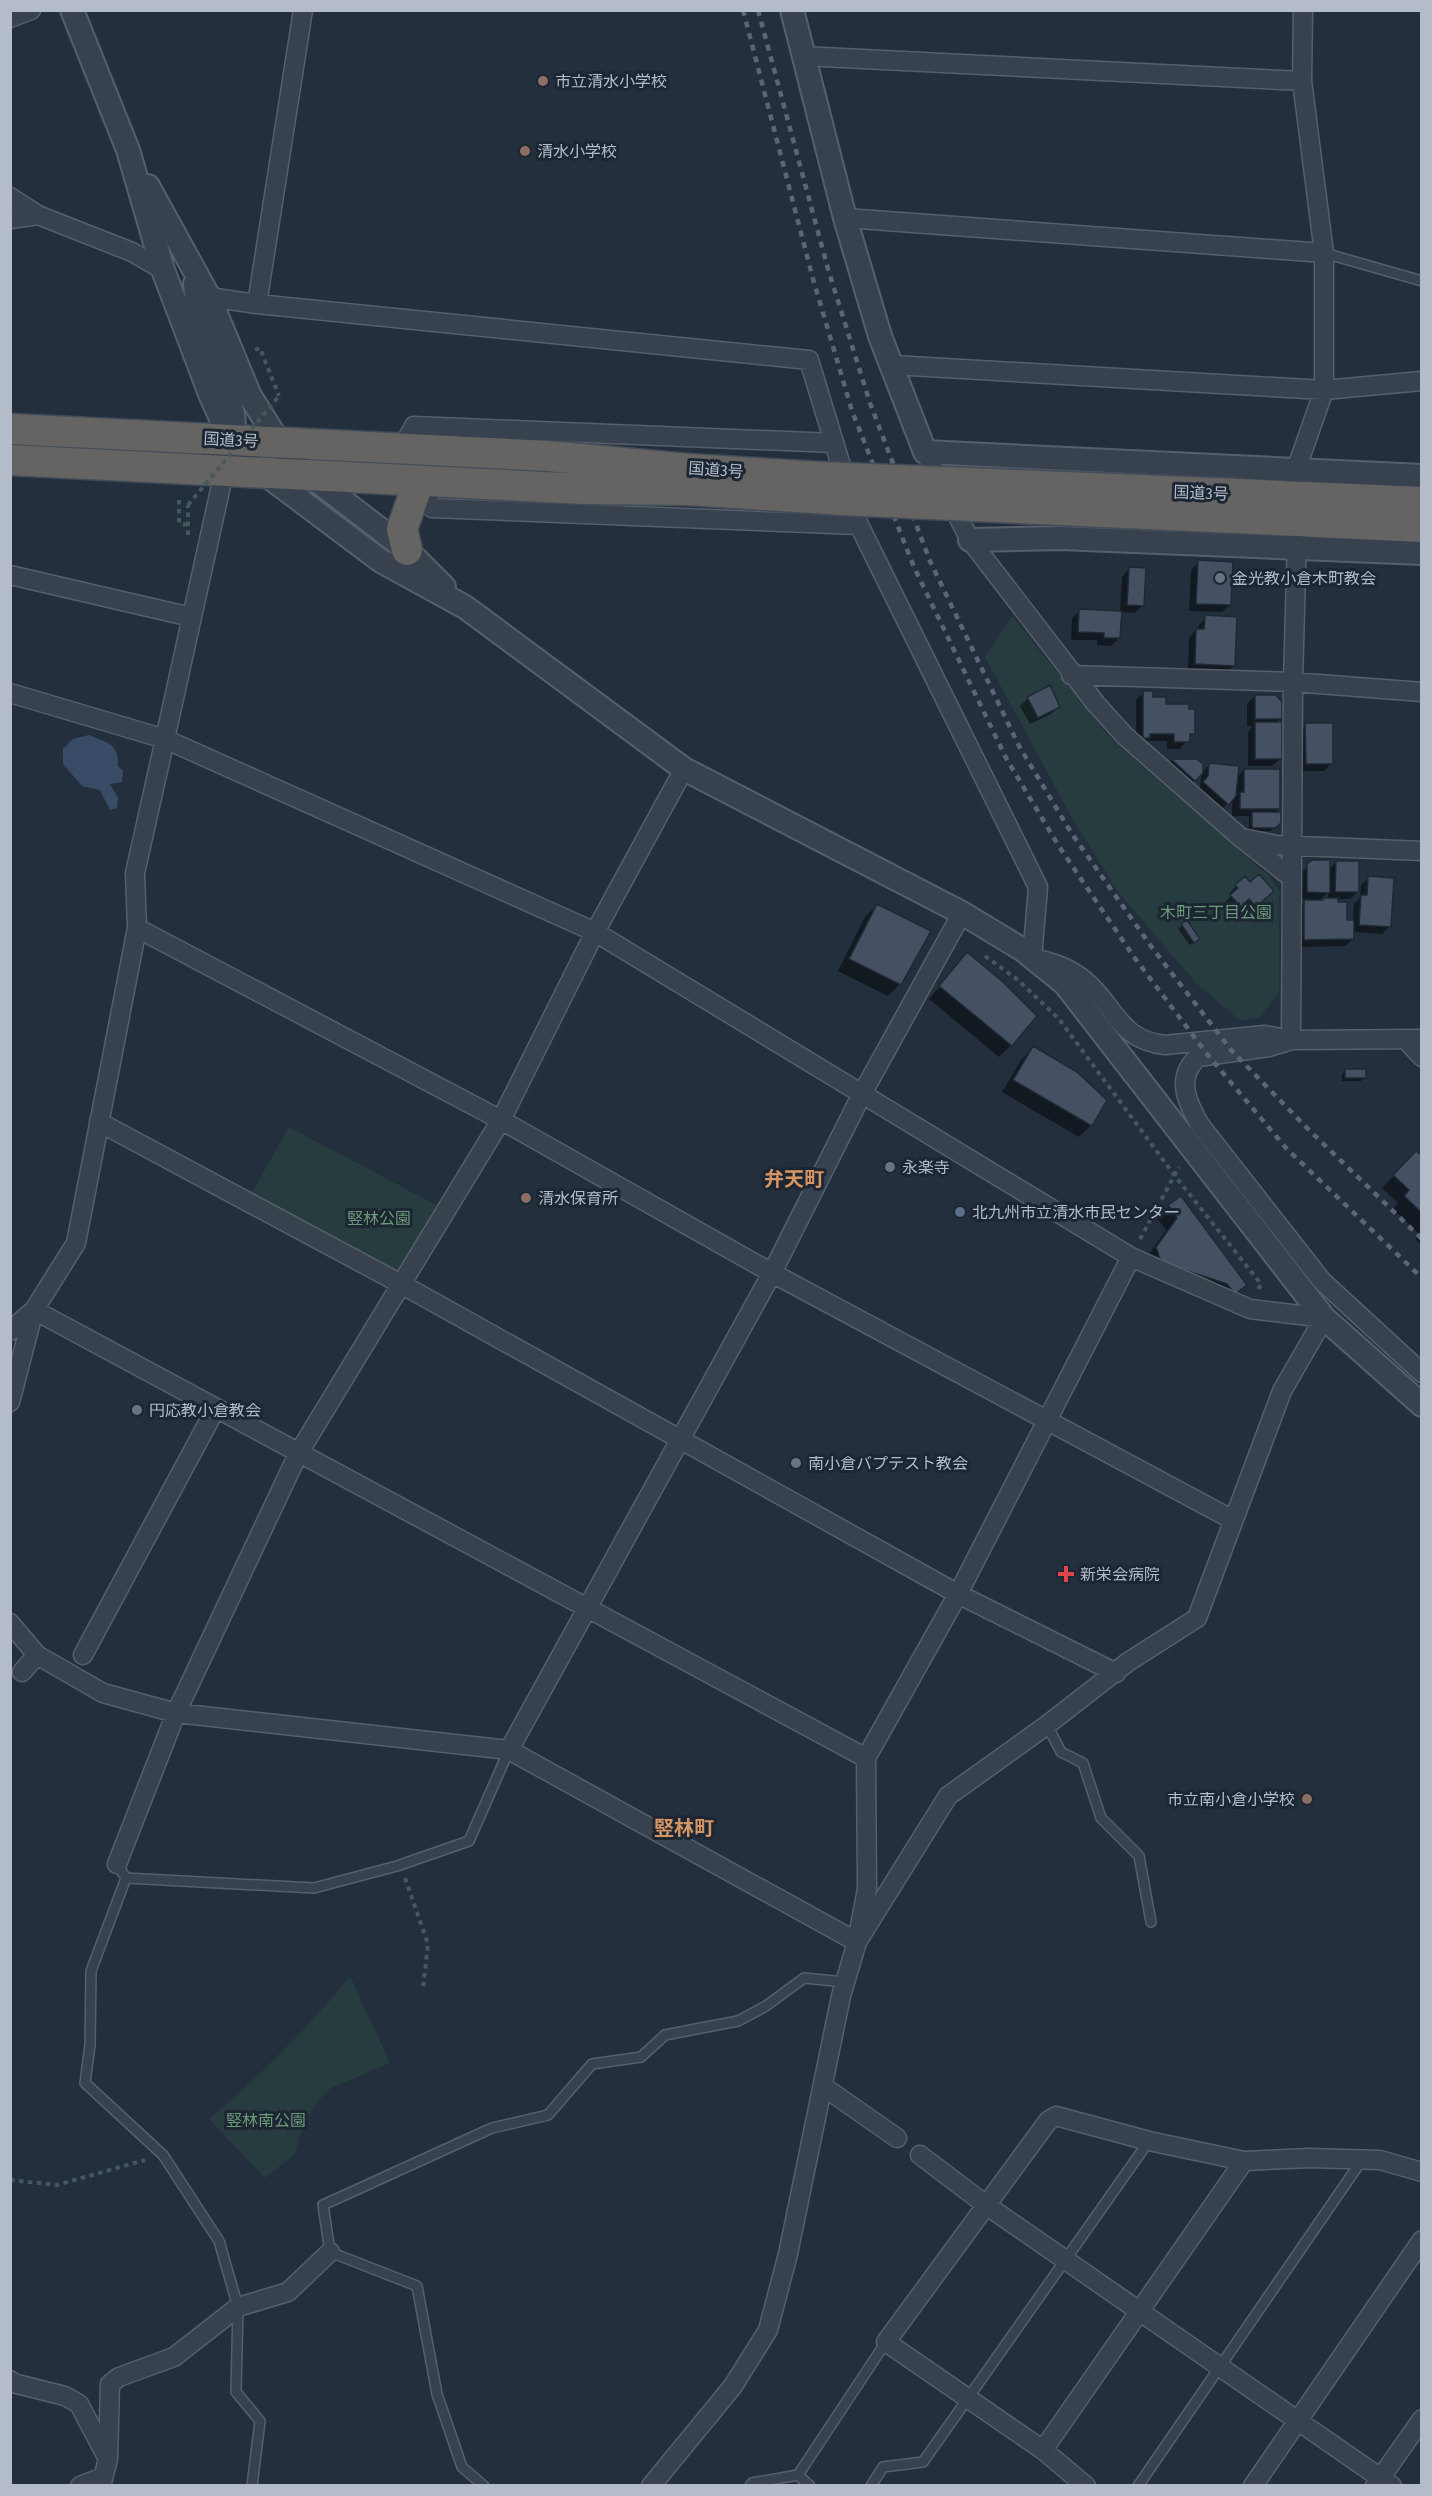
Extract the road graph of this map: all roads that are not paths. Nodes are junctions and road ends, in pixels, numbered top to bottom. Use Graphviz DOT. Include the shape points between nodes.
graph roads {
  1 [pos="31,10"];
  2 [pos="72,10"];
  3 [pos="303,10"];
  4 [pos="792,10"];
  5 [pos="1303,10"];
  6 [pos="10,18"];
  7 [pos="803,56"];
  8 [pos="1302,81"];
  9 [pos="128,150"];
  10 [pos="10,197"];
  11 [pos="38,215"];
  12 [pos="845,218"];
  13 [pos="10,219"];
  14 [pos="1324,253"];
  15 [pos="192,265"];
  16 [pos="163,270"];
  17 [pos="1422,281"];
  18 [pos="209,297"];
  19 [pos="257,304"];
  20 [pos="893,365"];
  21 [pos="1422,381"];
  22 [pos="1324,390"];
  23 [pos="210,394"];
  24 [pos="10,429"];
  25 [pos="173,437"];
  26 [pos="231,441"];
  27 [pos="278,443"];
  28 [pos="834,443"];
  29 [pos="402,448"];
  30 [pos="925,452"];
  31 [pos="10,460"];
  32 [pos="191,469"];
  33 [pos="225,471"];
  34 [pos="264,473"];
  35 [pos="309,476"];
  36 [pos="1422,476"];
  37 [pos="1296,477"];
  38 [pos="688,479"];
  39 [pos="419,481"];
  40 [pos="1422,502"];
  41 [pos="1236,506"];
  42 [pos="859,525"];
  43 [pos="1422,527"];
  44 [pos="970,540"];
  45 [pos="1297,543"];
  46 [pos="407,550"];
  47 [pos="1422,553"];
  48 [pos="10,575"];
  49 [pos="465,607"];
  50 [pos="191,617"];
  51 [pos="1071,675"];
  52 [pos="1293,682"];
  53 [pos="1422,692"];
  54 [pos="10,693"];
  55 [pos="165,739"];
  56 [pos="684,769"];
  57 [pos="1240,837"];
  58 [pos="1292,846"];
  59 [pos="1422,851"];
  60 [pos="1292,878"];
  61 [pos="962,913"];
  62 [pos="137,928"];
  63 [pos="595,932"];
  64 [pos="1032,958"];
  65 [pos="1413,1039"];
  66 [pos="1291,1040"];
  67 [pos="1422,1057"];
  68 [pos="862,1094"];
  69 [pos="501,1120"];
  70 [pos="99,1122"];
  71 [pos="1131,1257"];
  72 [pos="772,1273"];
  73 [pos="401,1284"];
  74 [pos="34,1310"];
  75 [pos="1324,1318"];
  76 [pos="10,1331"];
  77 [pos="1422,1373"];
  78 [pos="10,1402"];
  79 [pos="1422,1405"];
  80 [pos="216,1408"];
  81 [pos="1046,1421"];
  82 [pos="680,1441"];
  83 [pos="298,1454"];
  84 [pos="1233,1520"];
  85 [pos="958,1594"];
  86 [pos="588,1607"];
  87 [pos="10,1623"];
  88 [pos="37,1655"];
  89 [pos="83,1655"];
  90 [pos="22,1672"];
  91 [pos="1116,1673"];
  92 [pos="176,1713"];
  93 [pos="1047,1725"];
  94 [pos="509,1750"];
  95 [pos="866,1758"];
  96 [pos="122,1871"];
  97 [pos="1151,1922"];
  98 [pos="857,1942"];
  99 [pos="845,1982"];
  100 [pos="824,2087"];
  101 [pos="897,2138"];
  102 [pos="1149,2141"];
  103 [pos="920,2155"];
  104 [pos="1362,2160"];
  105 [pos="1244,2161"];
  106 [pos="1422,2172"];
  107 [pos="986,2205"];
  108 [pos="1422,2240"];
  109 [pos="330,2252"];
  110 [pos="1067,2261"];
  111 [pos="238,2307"];
  112 [pos="1139,2311"];
  113 [pos="886,2342"];
  114 [pos="1219,2366"];
  115 [pos="10,2380"];
  116 [pos="967,2398"];
  117 [pos="1422,2419"];
  118 [pos="1299,2421"];
  119 [pos="1043,2450"];
  120 [pos="108,2458"];
  121 [pos="798,2475"];
  122 [pos="102,2481"];
  123 [pos="1382,2483"];
  124 [pos="80,2486"];
  125 [pos="252,2486"];
  126 [pos="484,2486"];
  127 [pos="651,2486"];
  128 [pos="750,2486"];
  129 [pos="810,2486"];
  130 [pos="871,2486"];
  131 [pos="1086,2486"];
  132 [pos="1138,2486"];
  133 [pos="1253,2486"];
  1 -- 6 [label="street"];
  2 -- 9 [label="street"];
  3 -- 19 [label="street"];
  4 -- 7 [label="street"];
  5 -- 8 [label="street"];
  7 -- 8 [label="street"];
  7 -- 12 [label="street"];
  8 -- 14 [label="street"];
  9 -- 15 [label="street"];
  9 -- 16 [label="street"];
  10 -- 11 [label="street"];
  11 -- 13 [label="street"];
  11 -- 16 [label="street" via="132,252"];
  12 -- 14 [label="street"];
  12 -- 20 [label="street" via="880,336"];
  14 -- 17 [label="lane"];
  14 -- 22 [label="street"];
  15 -- 18 [label="street"];
  15 -- 26 [label="street" via="201,329 235,416"];
  16 -- 23 [label="street"];
  18 -- 19 [label="street"];
  18 -- 27 [label="street" via="250,396"];
  19 -- 28 [label="street" via="808,360"];
  20 -- 22 [label="street"];
  20 -- 30 [label="street"];
  21 -- 22 [label="street"];
  22 -- 37 [label="street"];
  23 -- 25 [label="street" via="203,422 185,435"];
  23 -- 26 [label="street"];
  24 -- 25 [label="highway, 国道3号"];
  25 -- 26 [label="highway, 国道3号"];
  26 -- 27 [label="highway, 国道3号"];
  26 -- 32 [label="street" via="215,461"];
  26 -- 33 [label="street"];
  26 -- 34 [label="street" via="244,459"];
  27 -- 29 [label="highway, 国道3号"];
  27 -- 35 [label="street"];
  28 -- 29 [label="street" via="414,426"];
  28 -- 42 [label="street"];
  29 -- 38 [label="highway, 国道3号" via="548,456"];
  30 -- 37 [label="street"];
  30 -- 44 [label="street"];
  31 -- 32 [label="highway, 国道3号"];
  32 -- 33 [label="highway, 国道3号"];
  33 -- 34 [label="highway, 国道3号"];
  33 -- 50 [label="street"];
  34 -- 35 [label="highway, 国道3号"];
  34 -- 49 [label="street" via="381,561"];
  35 -- 39 [label="highway, 国道3号"];
  35 -- 46 [label="street"];
  36 -- 37 [label="street"];
  38 -- 39 [label="highway, 国道3号" via="583,489"];
  38 -- 41 [label="highway, 国道3号, bridge" via="854,501"];
  39 -- 42 [label="street" via="432,508"];
  39 -- 46 [label="highway" via="402,529"];
  40 -- 41 [label="highway, 国道3号"];
  41 -- 43 [label="highway, 国道3号"];
  42 -- 64 [label="street" via="1038,887"];
  44 -- 45 [label="street"];
  44 -- 51 [label="street"];
  45 -- 47 [label="street"];
  45 -- 52 [label="street"];
  46 -- 49 [label="street"];
  48 -- 50 [label="street"];
  49 -- 56 [label="street"];
  50 -- 55 [label="street"];
  51 -- 52 [label="street"];
  51 -- 57 [label="street" via="1125,736"];
  52 -- 53 [label="street"];
  52 -- 58 [label="street"];
  54 -- 55 [label="street"];
  55 -- 62 [label="street" via="135,873"];
  55 -- 63 [label="street"];
  56 -- 61 [label="street"];
  56 -- 63 [label="street"];
  57 -- 58 [label="street"];
  57 -- 60 [label="street"];
  58 -- 59 [label="street"];
  58 -- 60 [label="street"];
  60 -- 66 [label="street"];
  61 -- 64 [label="street"];
  61 -- 68 [label="street"];
  62 -- 69 [label="street"];
  62 -- 70 [label="street"];
  63 -- 68 [label="street"];
  63 -- 69 [label="street"];
  64 -- 66 [label="street" via="1057,963 1084,980 1135,1038 1144,1042 1165,1045 1265,1035"];
  64 -- 75 [label="street" via="1065,984"];
  65 -- 66 [label="street"];
  65 -- 67 [label="street"];
  66 -- 77 [label="street" via="1198,1057 1186,1074 1186,1096 1200,1125 1322,1281"];
  68 -- 71 [label="street"];
  68 -- 72 [label="street"];
  69 -- 72 [label="street"];
  69 -- 73 [label="street"];
  70 -- 73 [label="street"];
  70 -- 74 [label="street" via="76,1243"];
  71 -- 75 [label="street" via="1250,1309"];
  71 -- 81 [label="street"];
  72 -- 81 [label="street"];
  72 -- 82 [label="street"];
  73 -- 82 [label="street"];
  73 -- 83 [label="street"];
  74 -- 76 [label="street"];
  74 -- 78 [label="street"];
  74 -- 80 [label="street"];
  75 -- 79 [label="street"];
  75 -- 84 [label="street" via="1282,1391"];
  80 -- 83 [label="street"];
  80 -- 89 [label="street"];
  81 -- 84 [label="street"];
  81 -- 85 [label="street"];
  82 -- 85 [label="street"];
  82 -- 86 [label="street"];
  83 -- 86 [label="street"];
  83 -- 92 [label="street"];
  84 -- 91 [label="street" via="1197,1618"];
  85 -- 91 [label="street"];
  85 -- 95 [label="street"];
  86 -- 94 [label="street"];
  86 -- 95 [label="street"];
  87 -- 88 [label="street"];
  88 -- 90 [label="street"];
  88 -- 92 [label="street" via="103,1693"];
  91 -- 93 [label="street"];
  92 -- 94 [label="street"];
  92 -- 96 [label="street"];
  93 -- 97 [label="lane" via="1061,1752 1083,1763 1101,1818 1139,1856"];
  93 -- 98 [label="street" via="948,1796"];
  94 -- 96 [label="lane" via="469,1841 397,1866 314,1888"];
  94 -- 98 [label="street"];
  95 -- 98 [label="street" via="867,1889"];
  96 -- 111 [label="lane" via="92,1971 85,2083 163,2155 219,2241"];
  98 -- 99 [label="street"];
  99 -- 100 [label="street"];
  99 -- 109 [label="lane" via="804,1978 738,2021 664,2035 641,2057 592,2064 548,2115 492,2128 323,2205"];
  100 -- 101 [label="street"];
  100 -- 127 [label="street" via="768,2330 733,2386"];
  102 -- 105 [label="street"];
  102 -- 107 [label="street" via="1056,2116 1048,2121"];
  102 -- 110 [label="lane"];
  103 -- 107 [label="street"];
  104 -- 105 [label="street"];
  104 -- 106 [label="street" via="1380,2160"];
  104 -- 114 [label="lane"];
  105 -- 112 [label="street"];
  107 -- 110 [label="street"];
  107 -- 113 [label="street"];
  108 -- 118 [label="street"];
  109 -- 111 [label="street" via="288,2292"];
  109 -- 126 [label="lane" via="417,2286 436,2394 462,2467"];
  110 -- 112 [label="street"];
  110 -- 116 [label="lane"];
  111 -- 120 [label="street" via="174,2357 110,2384"];
  111 -- 125 [label="lane" via="236,2392 260,2421"];
  112 -- 114 [label="street"];
  112 -- 119 [label="street"];
  113 -- 116 [label="street"];
  113 -- 121 [label="lane"];
  114 -- 118 [label="street"];
  114 -- 132 [label="lane"];
  115 -- 120 [label="street" via="79,2404"];
  116 -- 119 [label="street"];
  116 -- 130 [label="lane" via="923,2462 884,2467"];
  117 -- 123 [label="street"];
  118 -- 123 [label="street"];
  118 -- 133 [label="street"];
  119 -- 131 [label="street"];
  120 -- 122 [label="street"];
  121 -- 128 [label="lane" via="752,2482"];
  121 -- 129 [label="lane"];
  122 -- 124 [label="street"];
}
